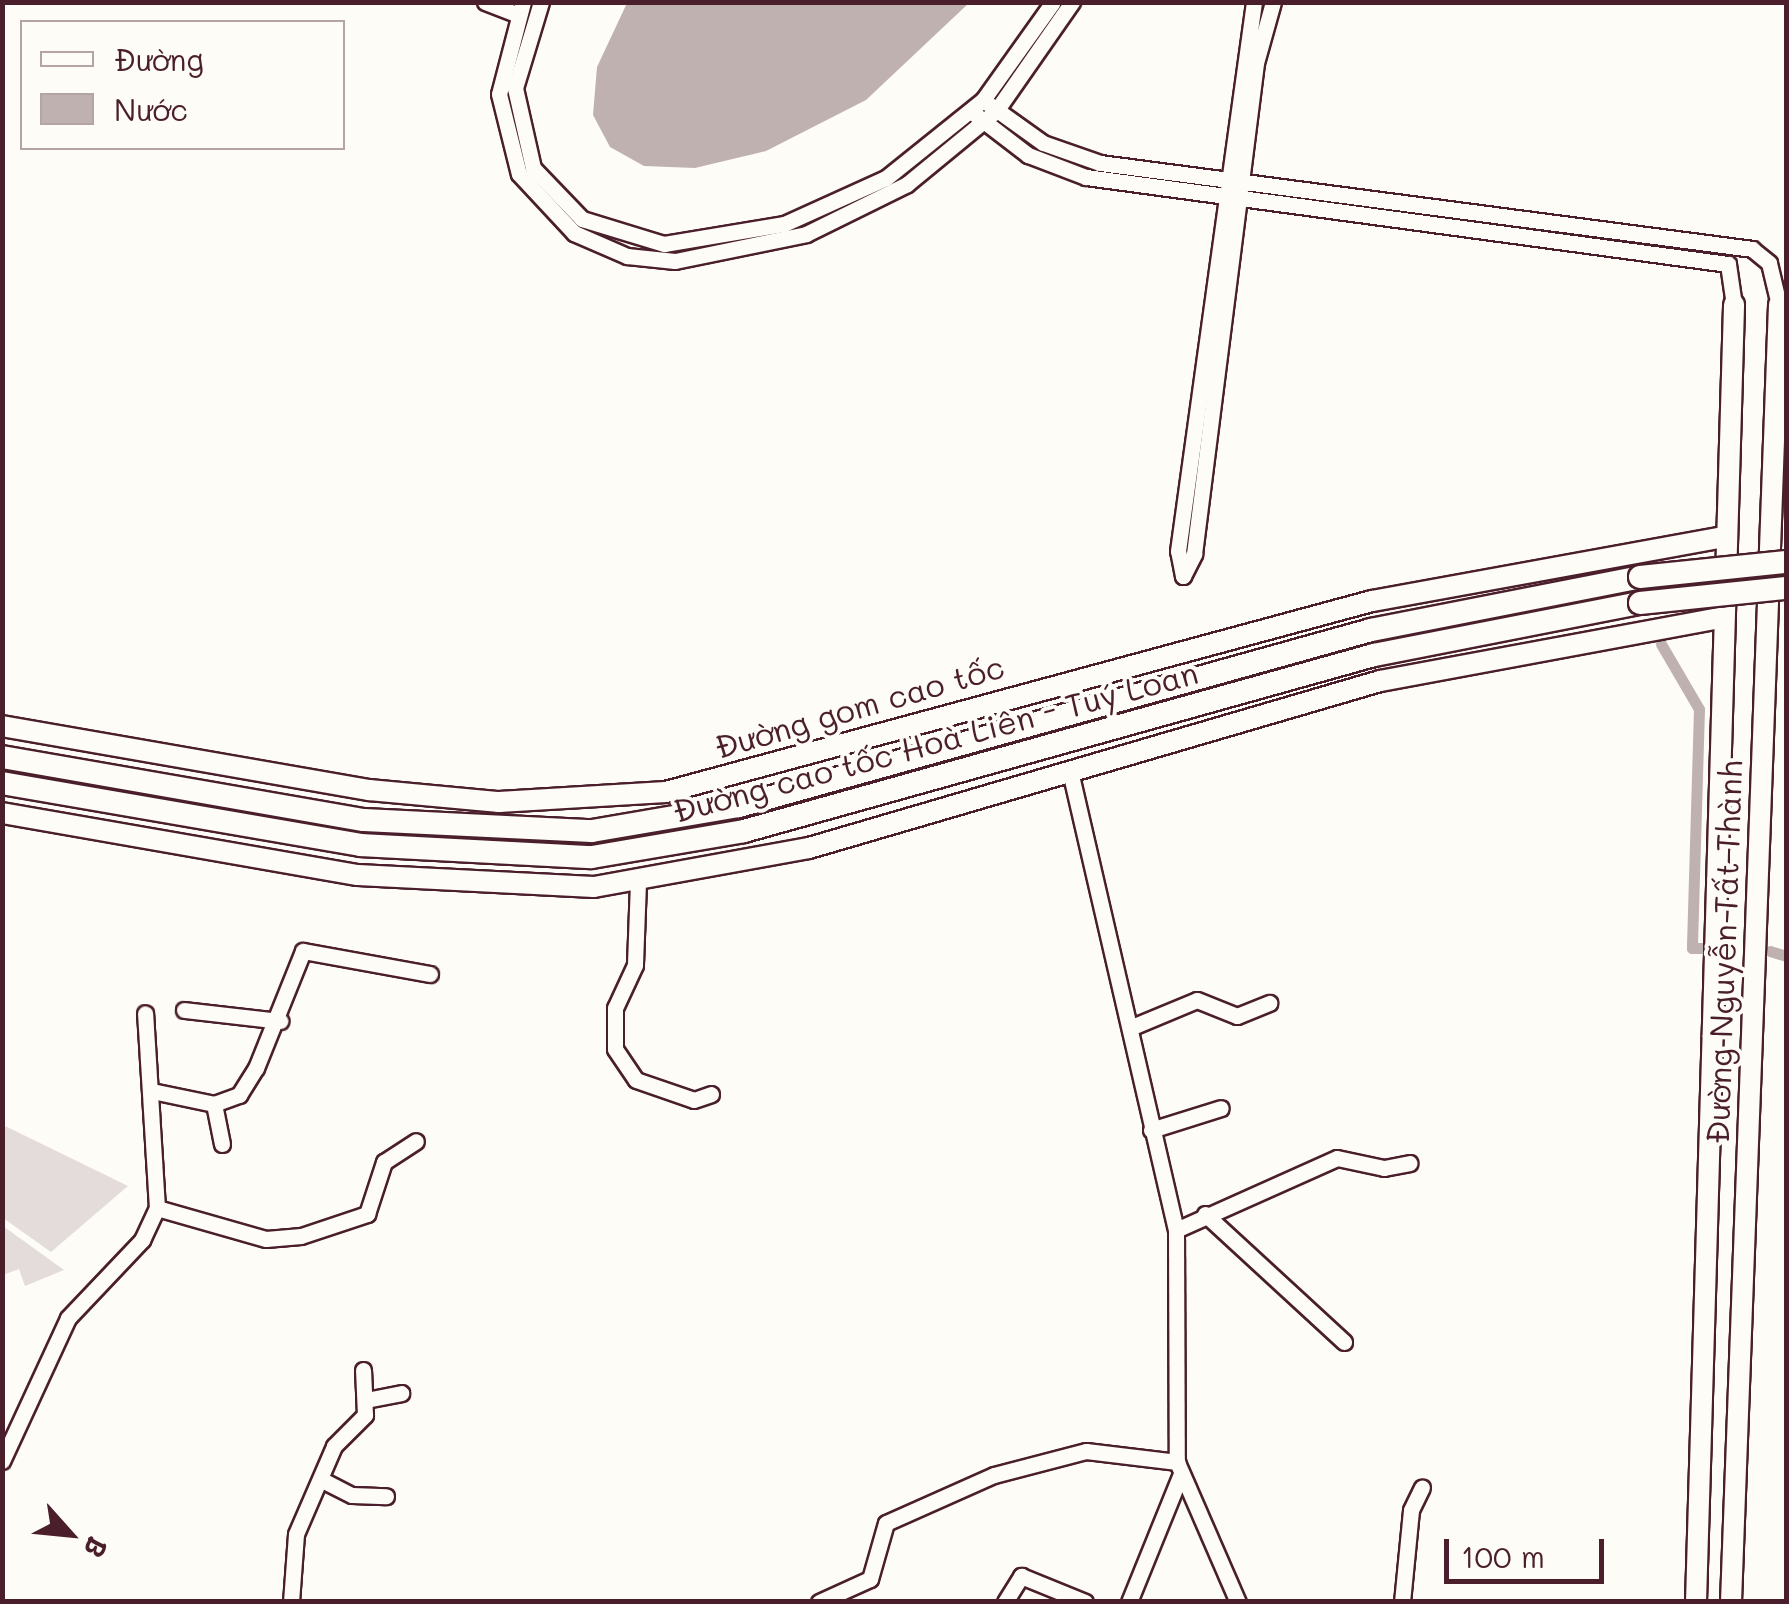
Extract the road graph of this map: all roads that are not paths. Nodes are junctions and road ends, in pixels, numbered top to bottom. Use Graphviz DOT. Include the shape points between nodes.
graph roads {
  1 [pos="485,2"];
  2 [pos="541,2"];
  3 [pos="1053,2"];
  4 [pos="1072,2"];
  5 [pos="1254,2"];
  6 [pos="1274,2"];
  7 [pos="520,8"];
  8 [pos="984,112"];
  9 [pos="531,179"];
  10 [pos="1233,189"];
  11 [pos="1734,305"];
  12 [pos="1779,305"];
  13 [pos="1724,537"];
  14 [pos="1786,562"];
  15 [pos="1786,588"];
  16 [pos="1777,616"];
  17 [pos="1721,618"];
  18 [pos="2,726"];
  19 [pos="2,757"];
  20 [pos="1070,772"];
  21 [pos="2,783"];
  22 [pos="2,813"];
  23 [pos="638,882"];
  24 [pos="430,974"];
  25 [pos="1270,1003"];
  26 [pos="184,1010"];
  27 [pos="144,1014"];
  28 [pos="280,1021"];
  29 [pos="1132,1026"];
  30 [pos="1714,1041"];
  31 [pos="1748,1042"];
  32 [pos="152,1091"];
  33 [pos="711,1094"];
  34 [pos="214,1104"];
  35 [pos="1222,1108"];
  36 [pos="1151,1130"];
  37 [pos="416,1141"];
  38 [pos="222,1144"];
  39 [pos="1410,1164"];
  40 [pos="157,1208"];
  41 [pos="1205,1214"];
  42 [pos="1176,1230"];
  43 [pos="1344,1342"];
  44 [pos="1704,1364"];
  45 [pos="1739,1364"];
  46 [pos="363,1370"];
  47 [pos="402,1393"];
  48 [pos="366,1400"];
  49 [pos="2,1462"];
  50 [pos="1179,1468"];
  51 [pos="324,1481"];
  52 [pos="1422,1488"];
  53 [pos="386,1496"];
  54 [pos="291,1602"];
  55 [pos="819,1602"];
  56 [pos="1005,1602"];
  57 [pos="1086,1602"];
  58 [pos="1129,1602"];
  59 [pos="1238,1602"];
  60 [pos="1402,1602"];
  61 [pos="1696,1602"];
  62 [pos="1731,1602"];
  1 -- 7 [label="street"];
  2 -- 9 [label="street" via="515,88"];
  3 -- 8 [label="street"];
  4 -- 8 [label="street"];
  5 -- 10 [label="street"];
  6 -- 10 [label="street"];
  7 -- 9 [label="street" via="499,108"];
  8 -- 9 [label="street" via="886,178 786,232 678,243 626,239 571,212"];
  8 -- 10 [label="street" via="1079,158"];
  10 -- 10 [label="street" via="1178,552 1183,576 1194,554"];
  10 -- 11 [label="street" via="1728,264"];
  10 -- 12 [label="street" via="1752,249 1770,263"];
  11 -- 13 [label="main road, Đường Nguyễn Tất Thành"];
  12 -- 16 [label="main road, Đường Nguyễn Tất Thành"];
  13 -- 17 [label="main road, Đường Nguyễn Tất Thành"];
  13 -- 18 [label="main road, Đường gom cao tốc" via="1372,601 666,792 499,802 369,790"];
  14 -- 19 [label="highway, Đường cao tốc Hoà Liên - Tuý Loan, bridge" via="1640,577 1372,630 740,806 592,832 364,820"];
  15 -- 21 [label="highway, Đường cao tốc Hoà Liên - Tuý Loan, bridge" via="1640,602 1374,655 744,832 592,857 360,845"];
  16 -- 31 [label="main road, Đường Nguyễn Tất Thành"];
  17 -- 20 [label="main road" via="1380,681"];
  17 -- 30 [label="main road, Đường Nguyễn Tất Thành"];
  20 -- 23 [label="main road" via="809,848"];
  20 -- 29 [label="street"];
  22 -- 23 [label="main road" via="358,875 488,888"];
  23 -- 33 [label="street" via="635,964 614,1008 616,1049 636,1080 694,1100"];
  24 -- 28 [label="street" via="302,950"];
  25 -- 29 [label="street" via="1237,1016 1197,1000"];
  26 -- 28 [label="street"];
  27 -- 32 [label="street"];
  28 -- 34 [label="street" via="239,1095"];
  29 -- 36 [label="street"];
  30 -- 31 [label="main road"];
  30 -- 44 [label="main road, Đường Nguyễn Tất Thành"];
  31 -- 45 [label="main road, Đường Nguyễn Tất Thành"];
  32 -- 34 [label="street"];
  32 -- 40 [label="street"];
  34 -- 38 [label="street"];
  35 -- 36 [label="street"];
  36 -- 42 [label="street"];
  37 -- 40 [label="street" via="384,1162 368,1214 302,1236 266,1238"];
  39 -- 41 [label="street" via="1384,1168 1337,1158"];
  40 -- 49 [label="street" via="142,1240 68,1318"];
  41 -- 42 [label="street"];
  41 -- 43 [label="street"];
  42 -- 50 [label="street"];
  44 -- 45 [label="main road"];
  44 -- 61 [label="main road, Đường Nguyễn Tất Thành"];
  45 -- 62 [label="main road, Đường Nguyễn Tất Thành"];
  46 -- 48 [label="street"];
  47 -- 48 [label="street"];
  48 -- 51 [label="street" via="365,1416 334,1446"];
  50 -- 55 [label="street" via="1086,1452 994,1475 886,1523 870,1579"];
  50 -- 58 [label="street"];
  50 -- 59 [label="street"];
  51 -- 53 [label="street" via="352,1496"];
  51 -- 54 [label="street" via="296,1534"];
  52 -- 60 [label="street" via="1410,1510"];
  56 -- 57 [label="street" via="1027,1576"];
}
